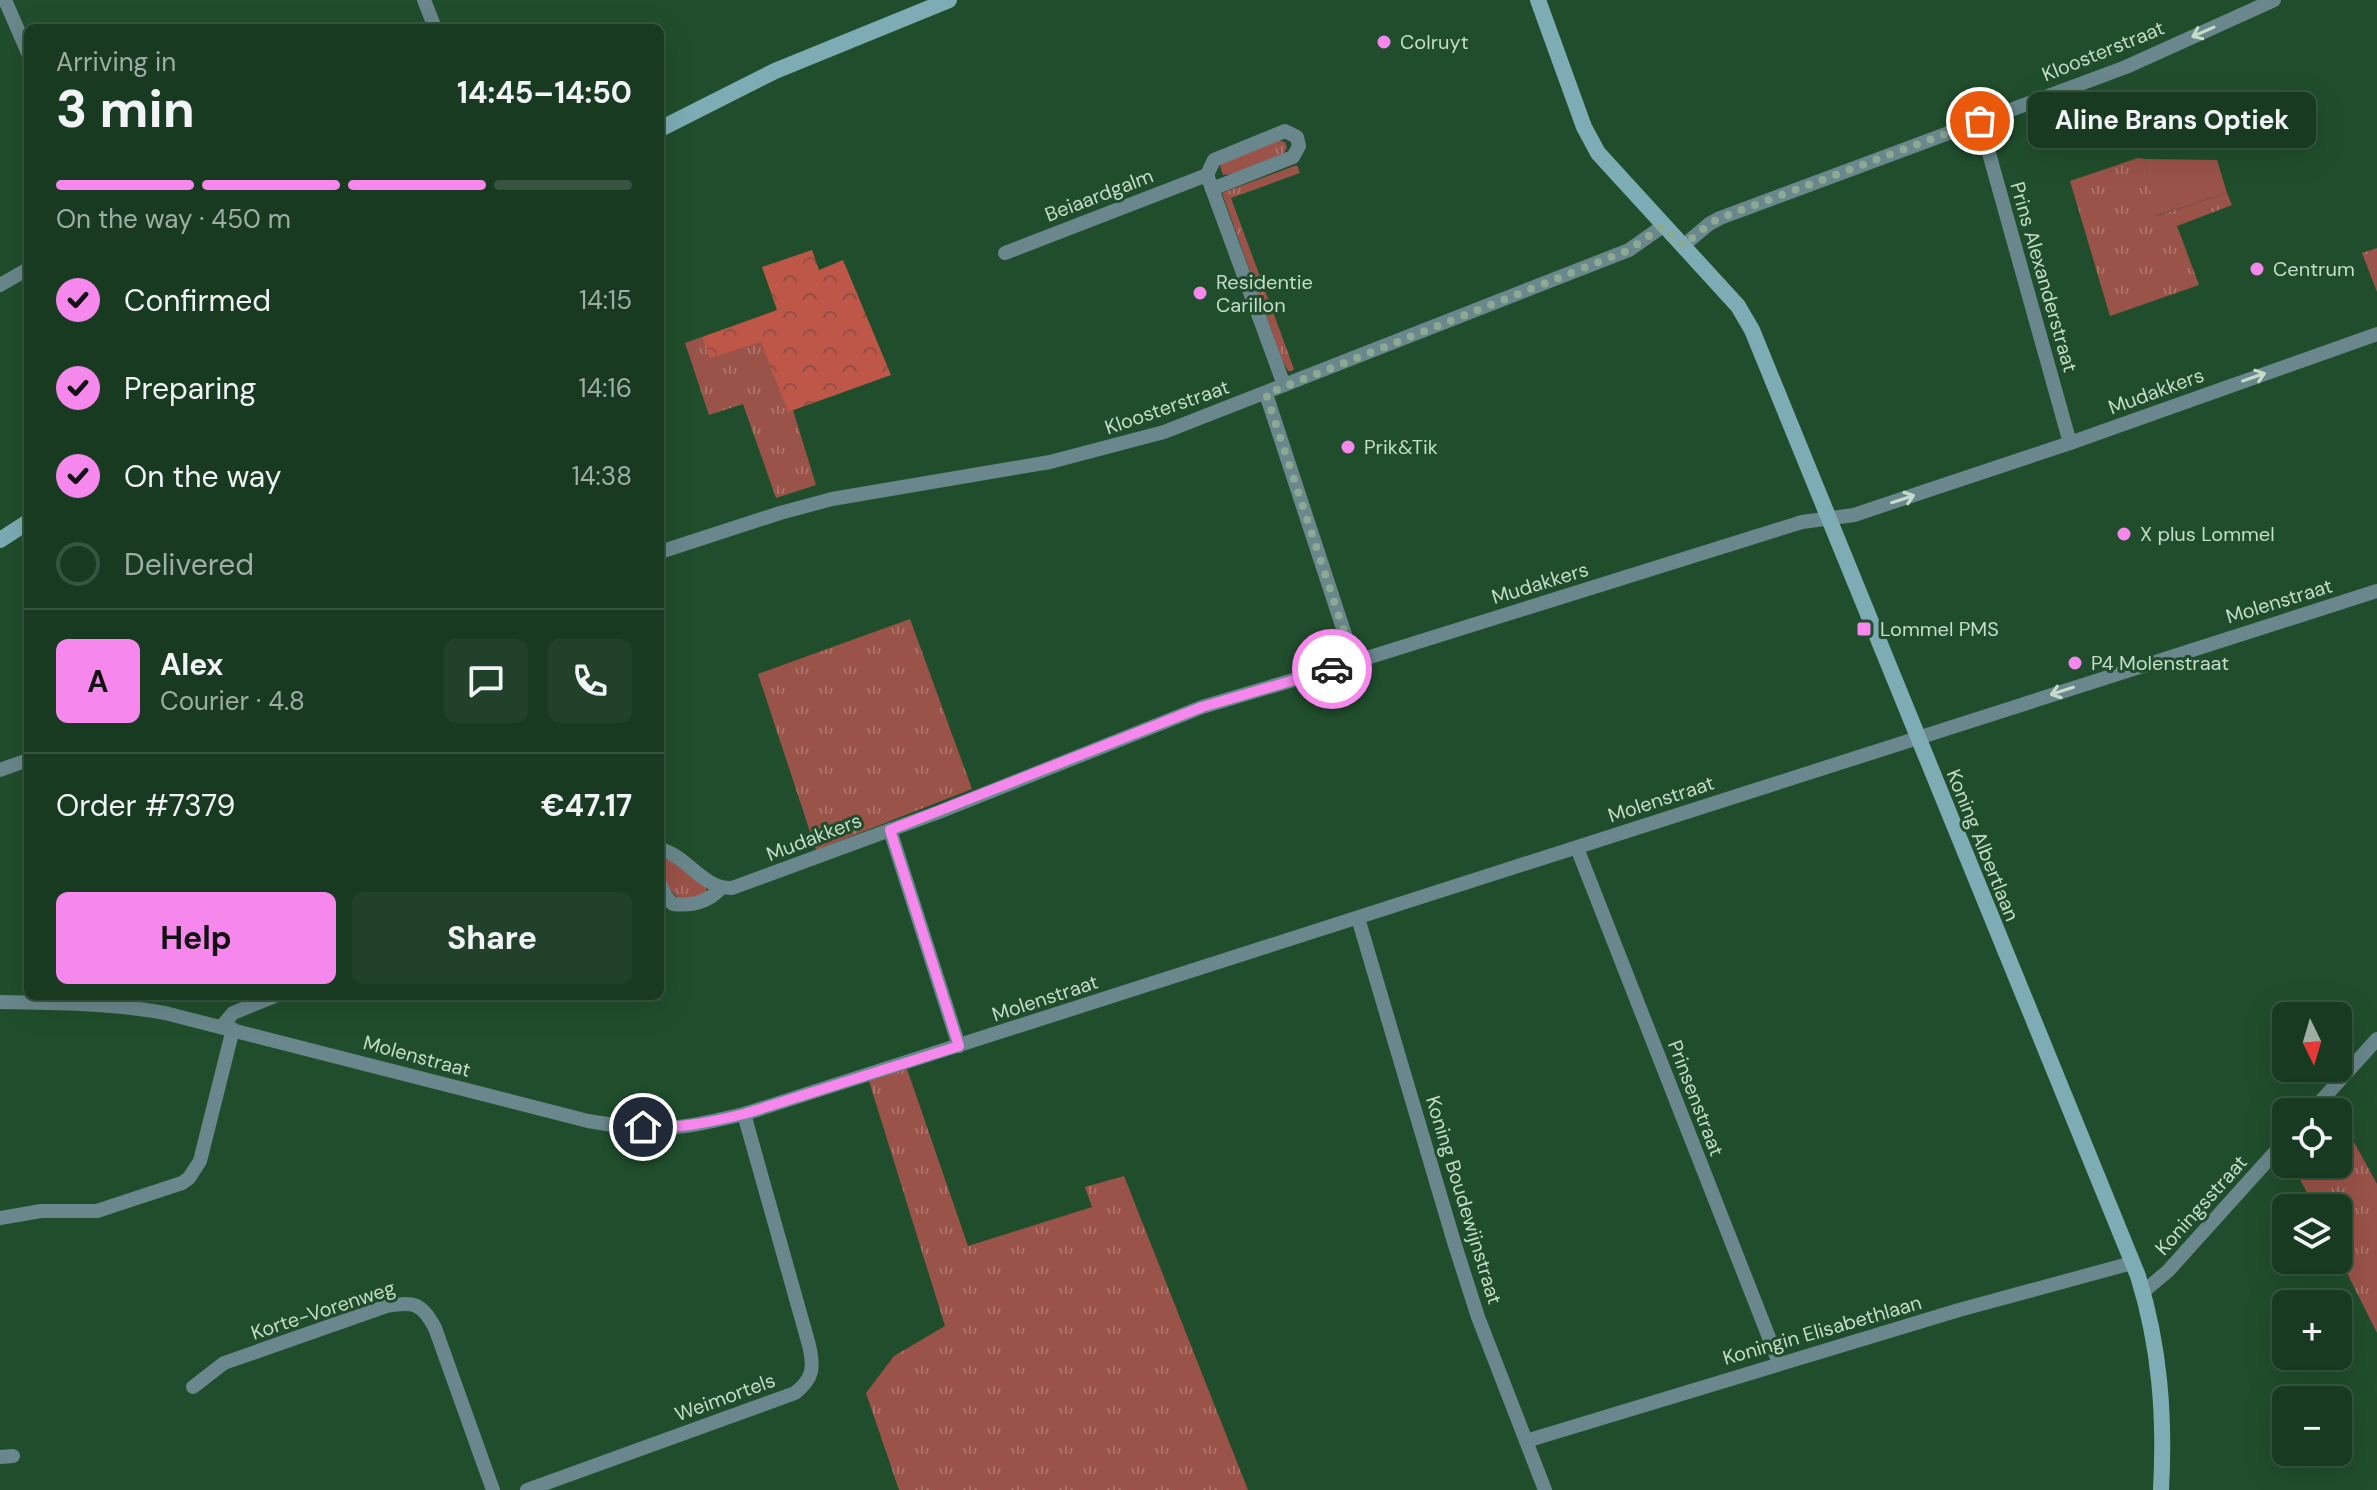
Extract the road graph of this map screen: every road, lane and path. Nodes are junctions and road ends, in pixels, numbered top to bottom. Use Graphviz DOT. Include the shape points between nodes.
graph roads {
  1 [pos="5,0"];
  2 [pos="424,0"];
  3 [pos="949,0"];
  4 [pos="1538,0"];
  5 [pos="2274,0"];
  6 [pos="433,24"];
  7 [pos="24,44"];
  8 [pos="1980,121"];
  9 [pos="664,127"];
  10 [pos="1210,182"];
  11 [pos="1663,226"];
  12 [pos="1683,246"];
  13 [pos="1005,253"];
  14 [pos="24,271"];
  15 [pos="0,285"];
  16 [pos="2377,334"];
  17 [pos="1284,385"];
  18 [pos="1266,394"];
  19 [pos="2070,443"];
  20 [pos="1828,520"];
  21 [pos="24,525"];
  22 [pos="0,540"];
  23 [pos="664,551"];
  24 [pos="2377,591"];
  25 [pos="1354,662"];
  26 [pos="1917,737"];
  27 [pos="24,761"];
  28 [pos="0,770"];
  29 [pos="890,830"];
  30 [pos="1577,848"];
  31 [pos="664,850"];
  32 [pos="720,889"];
  33 [pos="664,893"];
  34 [pos="1358,918"];
  35 [pos="265,1000"];
  36 [pos="0,1002"];
  37 [pos="228,1028"];
  38 [pos="2377,1039"];
  39 [pos="959,1046"];
  40 [pos="2324,1098"];
  41 [pos="744,1114"];
  42 [pos="2272,1156"];
  43 [pos="0,1218"];
  44 [pos="2132,1263"];
  45 [pos="2143,1292"];
  46 [pos="1779,1363"];
  47 [pos="193,1387"];
  48 [pos="1526,1441"];
  49 [pos="493,1490"];
  50 [pos="527,1490"];
  51 [pos="1545,1490"];
  52 [pos="2161,1490"];
  1 -- 7 [label="street"];
  2 -- 6 [label="street"];
  3 -- 9 [label="main road" via="775,71"];
  4 -- 11 [label="main road, Koning Albertlaan" via="1591,141"];
  5 -- 8 [label="street, Kloosterstraat, one-way" via="2126,67"];
  8 -- 12 [label="street, Kloosterstraat" via="1720,218"];
  8 -- 19 [label="street, Prins Alexanderstraat"];
  10 -- 10 [label="street, Beiaardgalm" via="1214,160 1285,131 1297,137 1293,157"];
  10 -- 13 [label="street, Beiaardgalm"];
  10 -- 17 [label="street"];
  11 -- 12 [label="main road, Koning Albertlaan"];
  11 -- 17 [label="street, Kloosterstraat" via="1629,250"];
  12 -- 20 [label="main road, Koning Albertlaan" via="1745,316"];
  14 -- 15 [label="street"];
  19 -- 16 [label="street, Mudakkers, one-way"];
  17 -- 18 [label="street, Kloosterstraat"];
  18 -- 23 [label="street, Kloosterstraat" via="1088,454 832,499"];
  18 -- 25 [label="street"];
  20 -- 19 [label="street, Mudakkers, one-way"];
  20 -- 25 [label="street, Mudakkers" via="1802,522"];
  20 -- 26 [label="main road, Koning Albertlaan"];
  21 -- 22 [label="main road"];
  24 -- 26 [label="street, Molenstraat, one-way"];
  25 -- 29 [label="street, Mudakkers" via="1189,711"];
  26 -- 30 [label="street, Molenstraat"];
  26 -- 44 [label="main road, Koning Albertlaan"];
  27 -- 28 [label="street"];
  29 -- 32 [label="street, Mudakkers"];
  29 -- 39 [label="street"];
  30 -- 34 [label="street, Molenstraat"];
  30 -- 46 [label="street, Prinsenstraat"];
  31 -- 32 [label="street"];
  32 -- 33 [label="street, Mudakkers" via="712,897 683,905 673,904"];
  34 -- 39 [label="street, Molenstraat"];
  34 -- 48 [label="street, Koning Boudewijnstraat" via="1478,1317"];
  35 -- 37 [label="street" via="233,1013"];
  36 -- 37 [label="street, Molenstraat" via="125,1006"];
  37 -- 41 [label="street, Molenstraat" via="588,1121 664,1128"];
  37 -- 43 [label="street" via="200,1161 189,1178 97,1211 41,1211"];
  38 -- 40 [label="street"];
  39 -- 41 [label="street, Molenstraat"];
  41 -- 50 [label="street, Weimortels" via="812,1358 806,1384 795,1393"];
  42 -- 45 [label="street, Koningsstraat"];
  44 -- 45 [label="main road, Koning Albertlaan"];
  44 -- 46 [label="street, Koningin Elisabethlaan"];
  45 -- 52 [label="main road, Koning Albertlaan" via="2160,1382"];
  46 -- 48 [label="street, Koningin Elisabethlaan"];
  47 -- 49 [label="street, Korte-Vorenweg" via="224,1363 387,1306 416,1305 435,1328"];
  48 -- 51 [label="street, Koning Boudewijnstraat"];
}
